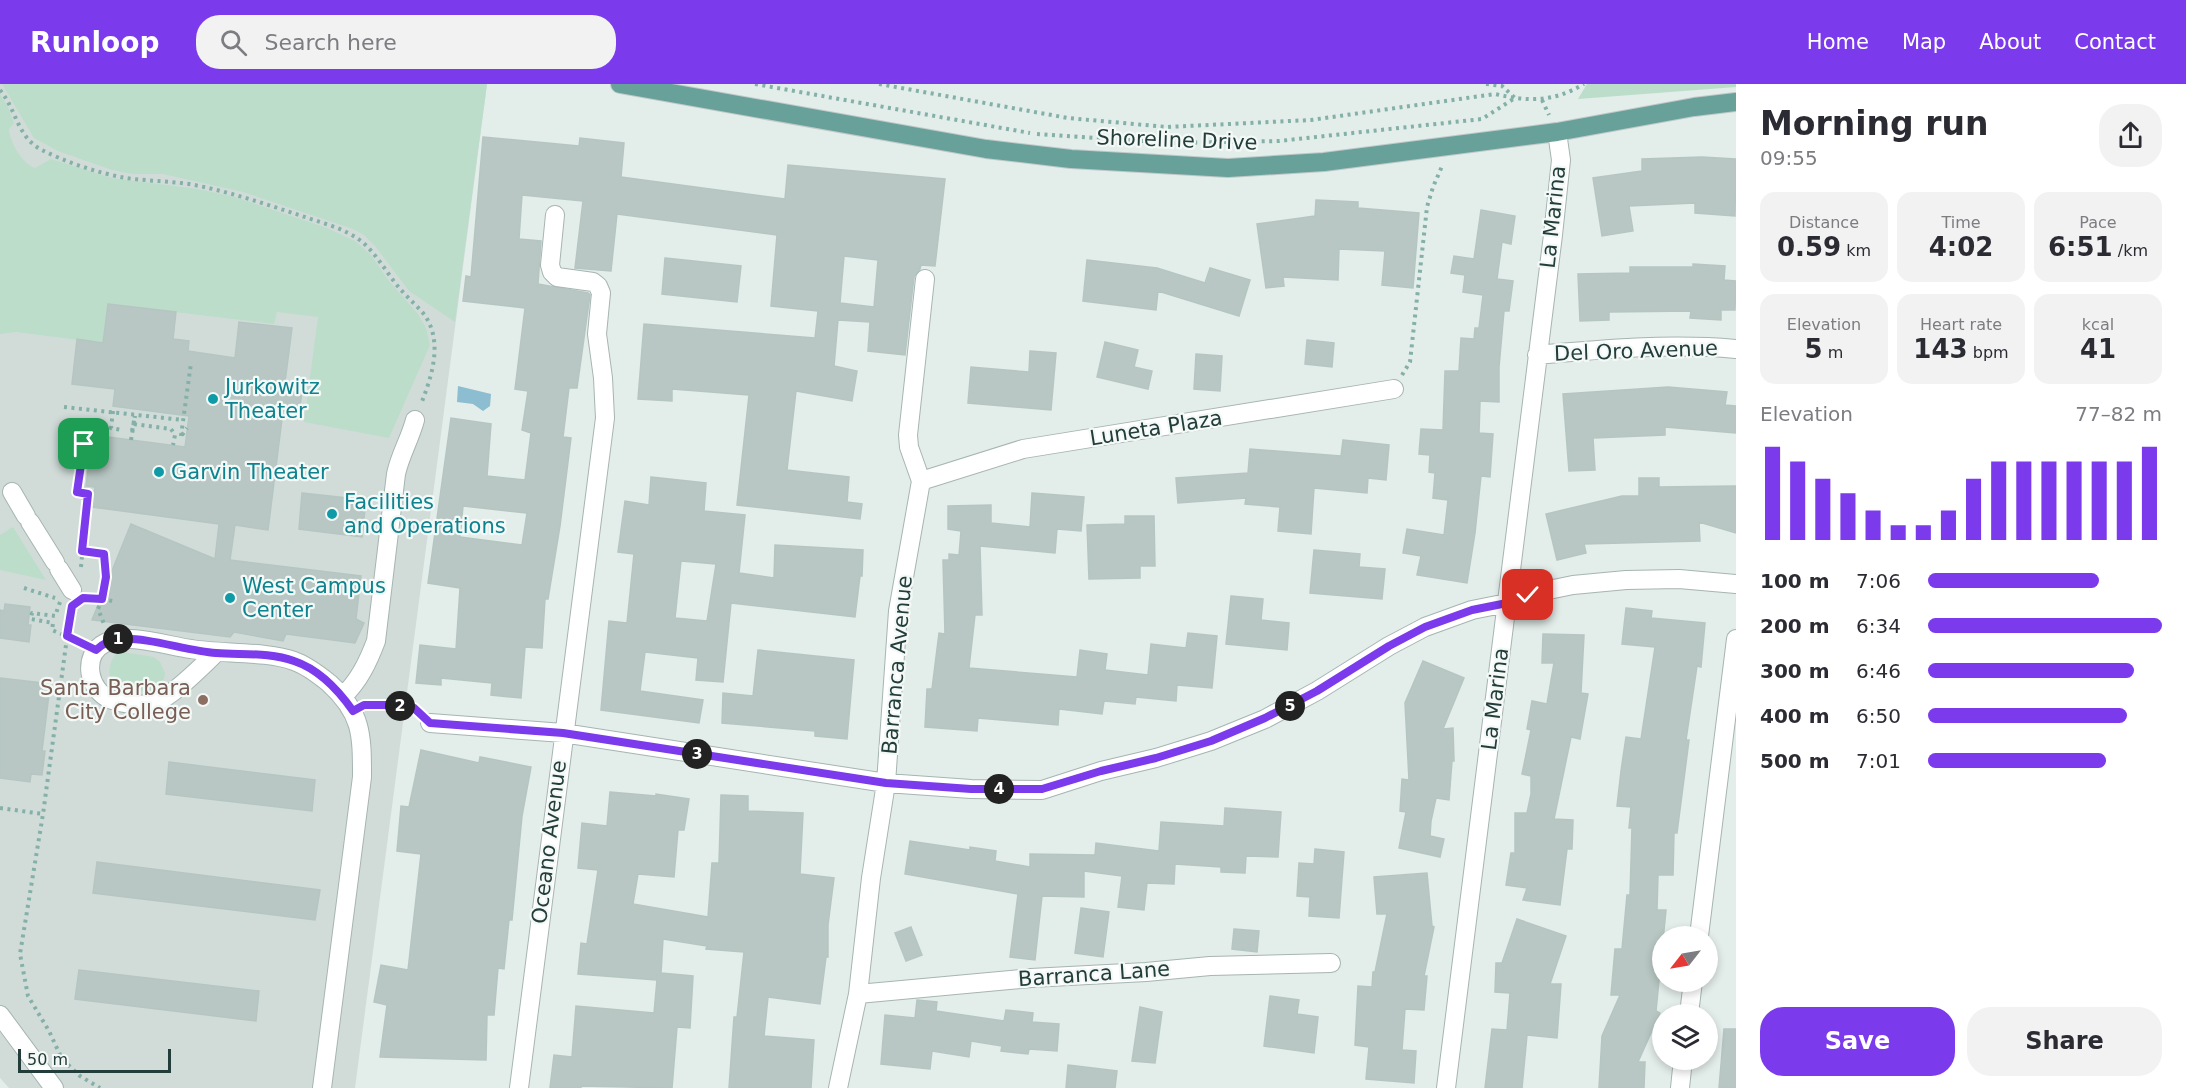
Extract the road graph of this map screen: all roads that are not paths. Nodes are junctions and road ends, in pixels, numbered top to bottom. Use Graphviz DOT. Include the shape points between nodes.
graph roads {
  1 [pos="620,84"];
  2 [pos="1736,102"];
  3 [pos="1557,132"];
  4 [pos="555,215"];
  5 [pos="925,279"];
  6 [pos="1736,349"];
  7 [pos="1537,355"];
  8 [pos="1394,389"];
  9 [pos="415,420"];
  10 [pos="921,481"];
  11 [pos="12,492"];
  12 [pos="1736,584"];
  13 [pos="69,597"];
  14 [pos="1507,603"];
  15 [pos="1736,639"];
  16 [pos="216,653"];
  17 [pos="348,704"];
  18 [pos="430,723"];
  19 [pos="563,733"];
  20 [pos="886,783"];
  21 [pos="1700,926"];
  22 [pos="1331,963"];
  23 [pos="858,994"];
  24 [pos="0,1014"];
  25 [pos="1682,1070"];
  26 [pos="54,1088"];
  27 [pos="322,1088"];
  28 [pos="519,1088"];
  29 [pos="837,1088"];
  30 [pos="1446,1088"];
  31 [pos="1680,1088"];
  1 -- 3 [label="main road, Shoreline Drive" via="986,149 1071,159 1228,168 1324,162"];
  2 -- 3 [label="main road, Shoreline Drive"];
  3 -- 7 [label="street, La Marina" via="1561,160"];
  4 -- 19 [label="street, Oceano Avenue" via="552,272 557,277 592,282 601,293 597,334 605,418"];
  5 -- 10 [label="street, Barranca Avenue" via="908,435"];
  6 -- 7 [label="street, Del Oro Avenue" via="1605,349"];
  7 -- 14 [label="street, La Marina"];
  8 -- 10 [label="street, Luneta Plaza" via="1023,449"];
  9 -- 17 [label="street" via="396,474 376,641"];
  10 -- 20 [label="street, Barranca Avenue" via="898,611"];
  11 -- 13 [label="street" via="57,566"];
  12 -- 14 [label="street" via="1626,580 1573,585"];
  14 -- 20 [label="street" via="1472,610 1425,627 1265,718 1156,758 1042,789"];
  14 -- 30 [label="street, La Marina"];
  15 -- 21 [label="street"];
  16 -- 16 [label="street" via="124,639 105,643 96,650 91,677 98,691 110,699 148,704 162,700"];
  16 -- 17 [label="street" via="294,661 321,676"];
  17 -- 27 [label="street" via="358,727 362,777"];
  18 -- 19 [label="street"];
  19 -- 20 [label="street"];
  19 -- 28 [label="street, Oceano Avenue"];
  20 -- 23 [label="street, Barranca Avenue"];
  22 -- 23 [label="street, Barranca Lane" via="1210,966"];
  23 -- 29 [label="street, Barranca Avenue"];
  24 -- 26 [label="street"];
  25 -- 31 [label="street"];
}
